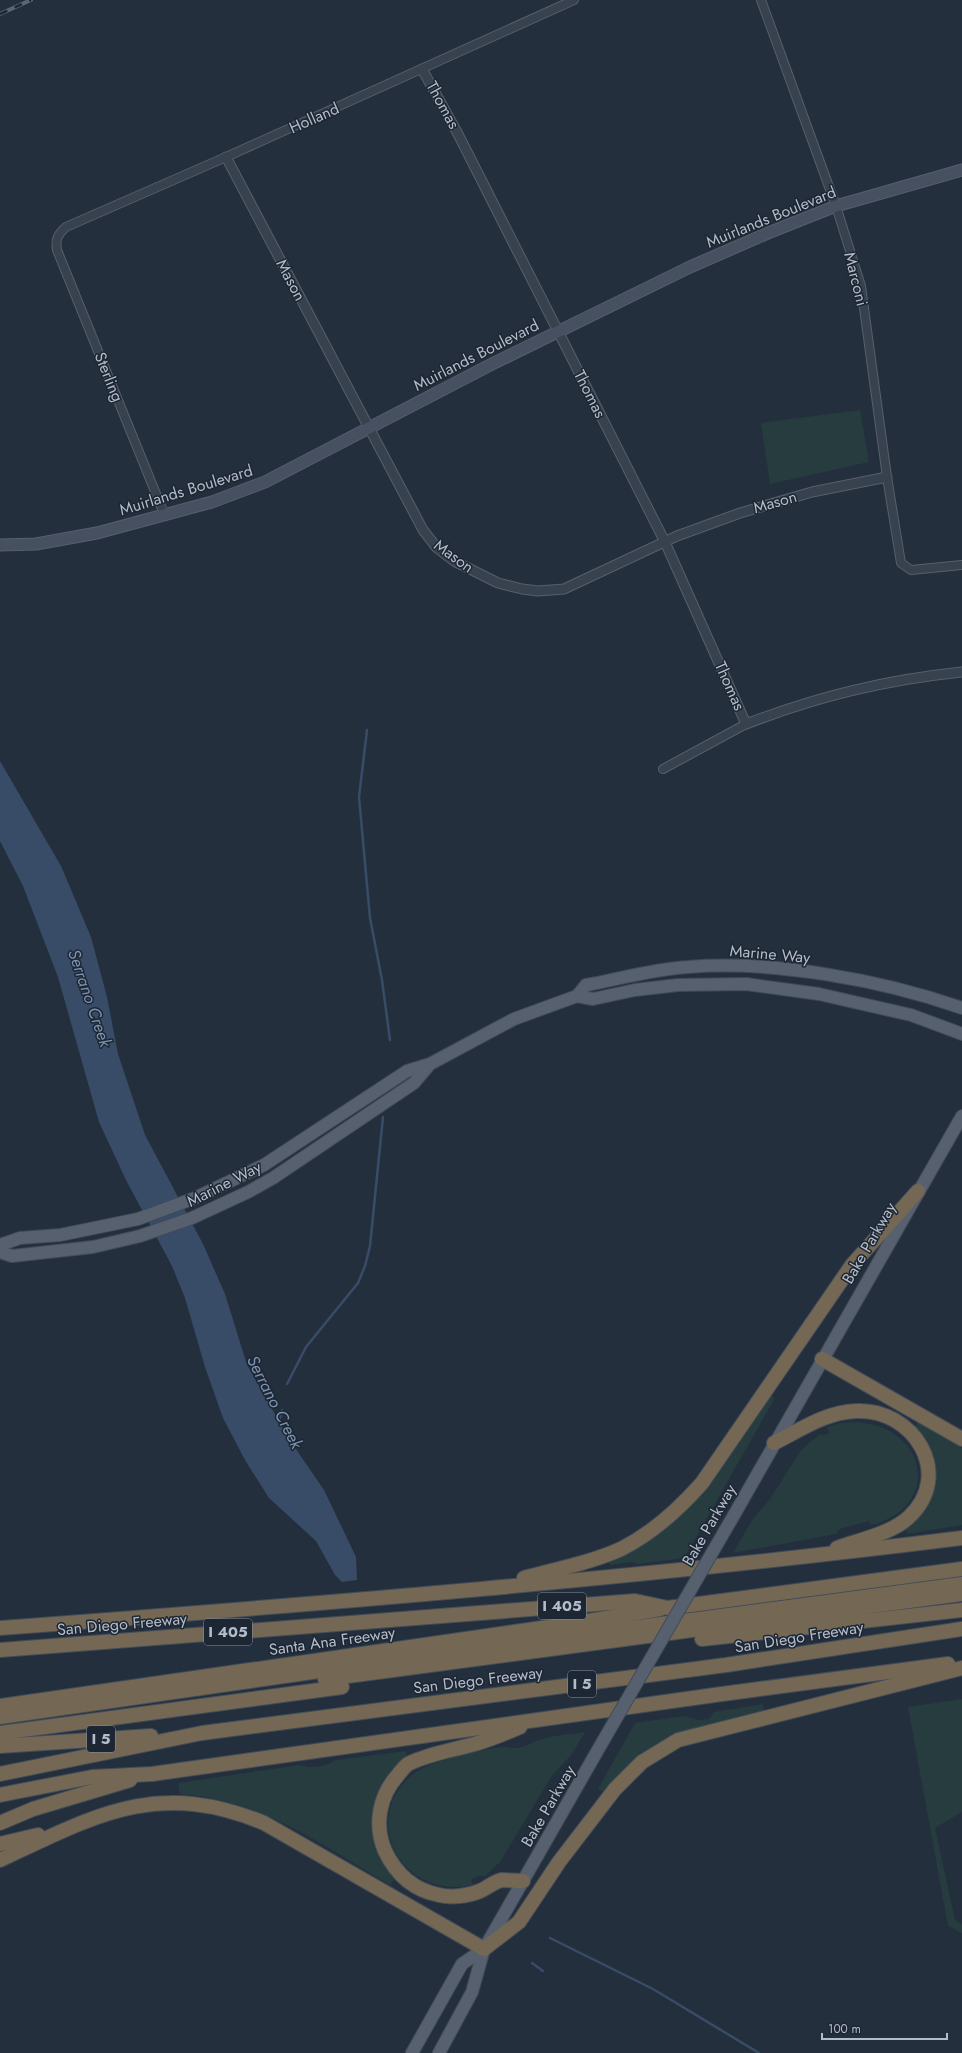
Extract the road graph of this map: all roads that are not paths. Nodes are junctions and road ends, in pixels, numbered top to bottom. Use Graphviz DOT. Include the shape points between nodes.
graph roads {
  1 [pos="574,0"];
  2 [pos="761,0"];
  3 [pos="422,69"];
  4 [pos="226,157"];
  5 [pos="962,170"];
  6 [pos="836,206"];
  7 [pos="57,238"];
  8 [pos="558,331"];
  9 [pos="369,429"];
  10 [pos="886,477"];
  11 [pos="165,516"];
  12 [pos="666,542"];
  13 [pos="0,546"];
  14 [pos="962,565"];
  15 [pos="962,672"];
  16 [pos="746,724"];
  17 [pos="663,769"];
  18 [pos="577,996"];
  19 [pos="962,1008"];
  20 [pos="962,1034"];
  21 [pos="430,1064"];
  22 [pos="962,1116"];
  23 [pos="918,1191"];
  24 [pos="0,1245"];
  25 [pos="0,1252"];
  26 [pos="822,1359"];
  27 [pos="962,1439"];
  28 [pos="774,1443"];
  29 [pos="962,1538"];
  30 [pos="812,1557"];
  31 [pos="962,1568"];
  32 [pos="962,1584"];
  33 [pos="486,1588"];
  34 [pos="962,1594"];
  35 [pos="668,1608"];
  36 [pos="962,1610"];
  37 [pos="0,1628"];
  38 [pos="962,1629"];
  39 [pos="0,1650"];
  40 [pos="497,1662"];
  41 [pos="962,1663"];
  42 [pos="962,1668"];
  43 [pos="0,1706"];
  44 [pos="0,1717"];
  45 [pos="544,1718"];
  46 [pos="0,1724"];
  47 [pos="0,1733"];
  48 [pos="202,1733"];
  49 [pos="0,1746"];
  50 [pos="0,1774"];
  51 [pos="152,1774"];
  52 [pos="0,1795"];
  53 [pos="0,1823"];
  54 [pos="69,1828"];
  55 [pos="0,1844"];
  56 [pos="0,1860"];
  57 [pos="523,1881"];
  58 [pos="484,1949"];
  59 [pos="412,2053"];
  60 [pos="439,2053"];
  1 -- 3 [label="street, Holland"];
  2 -- 6 [label="street, Marconi"];
  3 -- 4 [label="street, Holland"];
  3 -- 8 [label="street, Thomas" via="458,134"];
  4 -- 7 [label="street, Holland" via="66,227"];
  4 -- 9 [label="street, Mason"];
  5 -- 6 [label="main road, Muirlands Boulevard"];
  6 -- 8 [label="main road, Muirlands Boulevard" via="690,267"];
  6 -- 10 [label="street, Marconi" via="861,286"];
  7 -- 11 [label="street, Sterling" via="57,250"];
  8 -- 9 [label="main road, Muirlands Boulevard"];
  8 -- 12 [label="street, Thomas"];
  9 -- 11 [label="main road, Muirlands Boulevard" via="265,482"];
  9 -- 12 [label="street, Mason" via="422,530 437,548 463,566 498,583 530,590 564,589"];
  10 -- 12 [label="street, Mason" via="812,492 747,510"];
  10 -- 14 [label="street, Marconi" via="901,563 906,568 917,570"];
  11 -- 13 [label="main road, Muirlands Boulevard" via="36,544"];
  12 -- 16 [label="street, Thomas"];
  15 -- 16 [label="street" via="911,677 852,690 816,699"];
  16 -- 17 [label="street"];
  18 -- 19 [label="main road, Marine Way" via="586,985 687,967 754,967 851,979 931,997"];
  18 -- 20 [label="main road, Marine Way" via="593,999 635,990 678,985 746,984 851,1000 911,1015"];
  18 -- 21 [label="main road, Marine Way" via="514,1019"];
  21 -- 24 [label="main road, Marine Way" via="407,1071 264,1165 195,1198 138,1219 60,1235 20,1238"];
  21 -- 25 [label="main road, Marine Way" via="414,1083 273,1178 222,1205 167,1228 93,1247 12,1256"];
  22 -- 23 [label="main road, Bake Parkway"];
  23 -- 26 [label="main road, Bake Parkway"];
  23 -- 33 [label="highway" via="852,1265 702,1483 683,1505 645,1534 596,1559"];
  26 -- 27 [label="highway"];
  26 -- 28 [label="main road, Bake Parkway"];
  28 -- 30 [label="highway" via="827,1416 857,1410 879,1414 902,1424 912,1432 924,1454 928,1466 926,1490 921,1502 909,1517 891,1528"];
  28 -- 57 [label="main road, Bake Parkway, bridge"];
  29 -- 30 [label="highway"];
  30 -- 33 [label="highway"];
  31 -- 35 [label="highway, San Diego Freeway"];
  32 -- 44 [label="highway" via="488,1646"];
  33 -- 37 [label="highway" via="333,1604"];
  34 -- 40 [label="highway"];
  35 -- 39 [label="highway, San Diego Freeway / I 405" via="635,1601"];
  35 -- 43 [label="highway, Santa Ana Freeway"];
  36 -- 40 [label="highway"];
  38 -- 48 [label="highway, San Diego Freeway / I 5" via="726,1665"];
  40 -- 46 [label="highway"];
  40 -- 47 [label="highway"];
  41 -- 45 [label="highway"];
  42 -- 58 [label="highway" via="678,1740 642,1762 615,1789 519,1922"];
  45 -- 51 [label="highway"];
  45 -- 57 [label="highway" via="480,1743 406,1765 385,1795 380,1813 379,1830 390,1862 399,1875 424,1891 439,1896 465,1895 480,1891 500,1880"];
  48 -- 49 [label="highway, I 5"];
  48 -- 50 [label="highway, San Diego Freeway"];
  51 -- 52 [label="highway" via="92,1777"];
  51 -- 53 [label="highway" via="33,1809"];
  54 -- 55 [label="highway"];
  54 -- 56 [label="highway"];
  54 -- 58 [label="highway" via="108,1812 141,1804 204,1805 237,1812 270,1826"];
  57 -- 58 [label="main road, Bake Parkway"];
  58 -- 59 [label="main road, Bake Parkway" via="462,1964"];
  58 -- 60 [label="main road, Bake Parkway" via="472,1992"];
}
